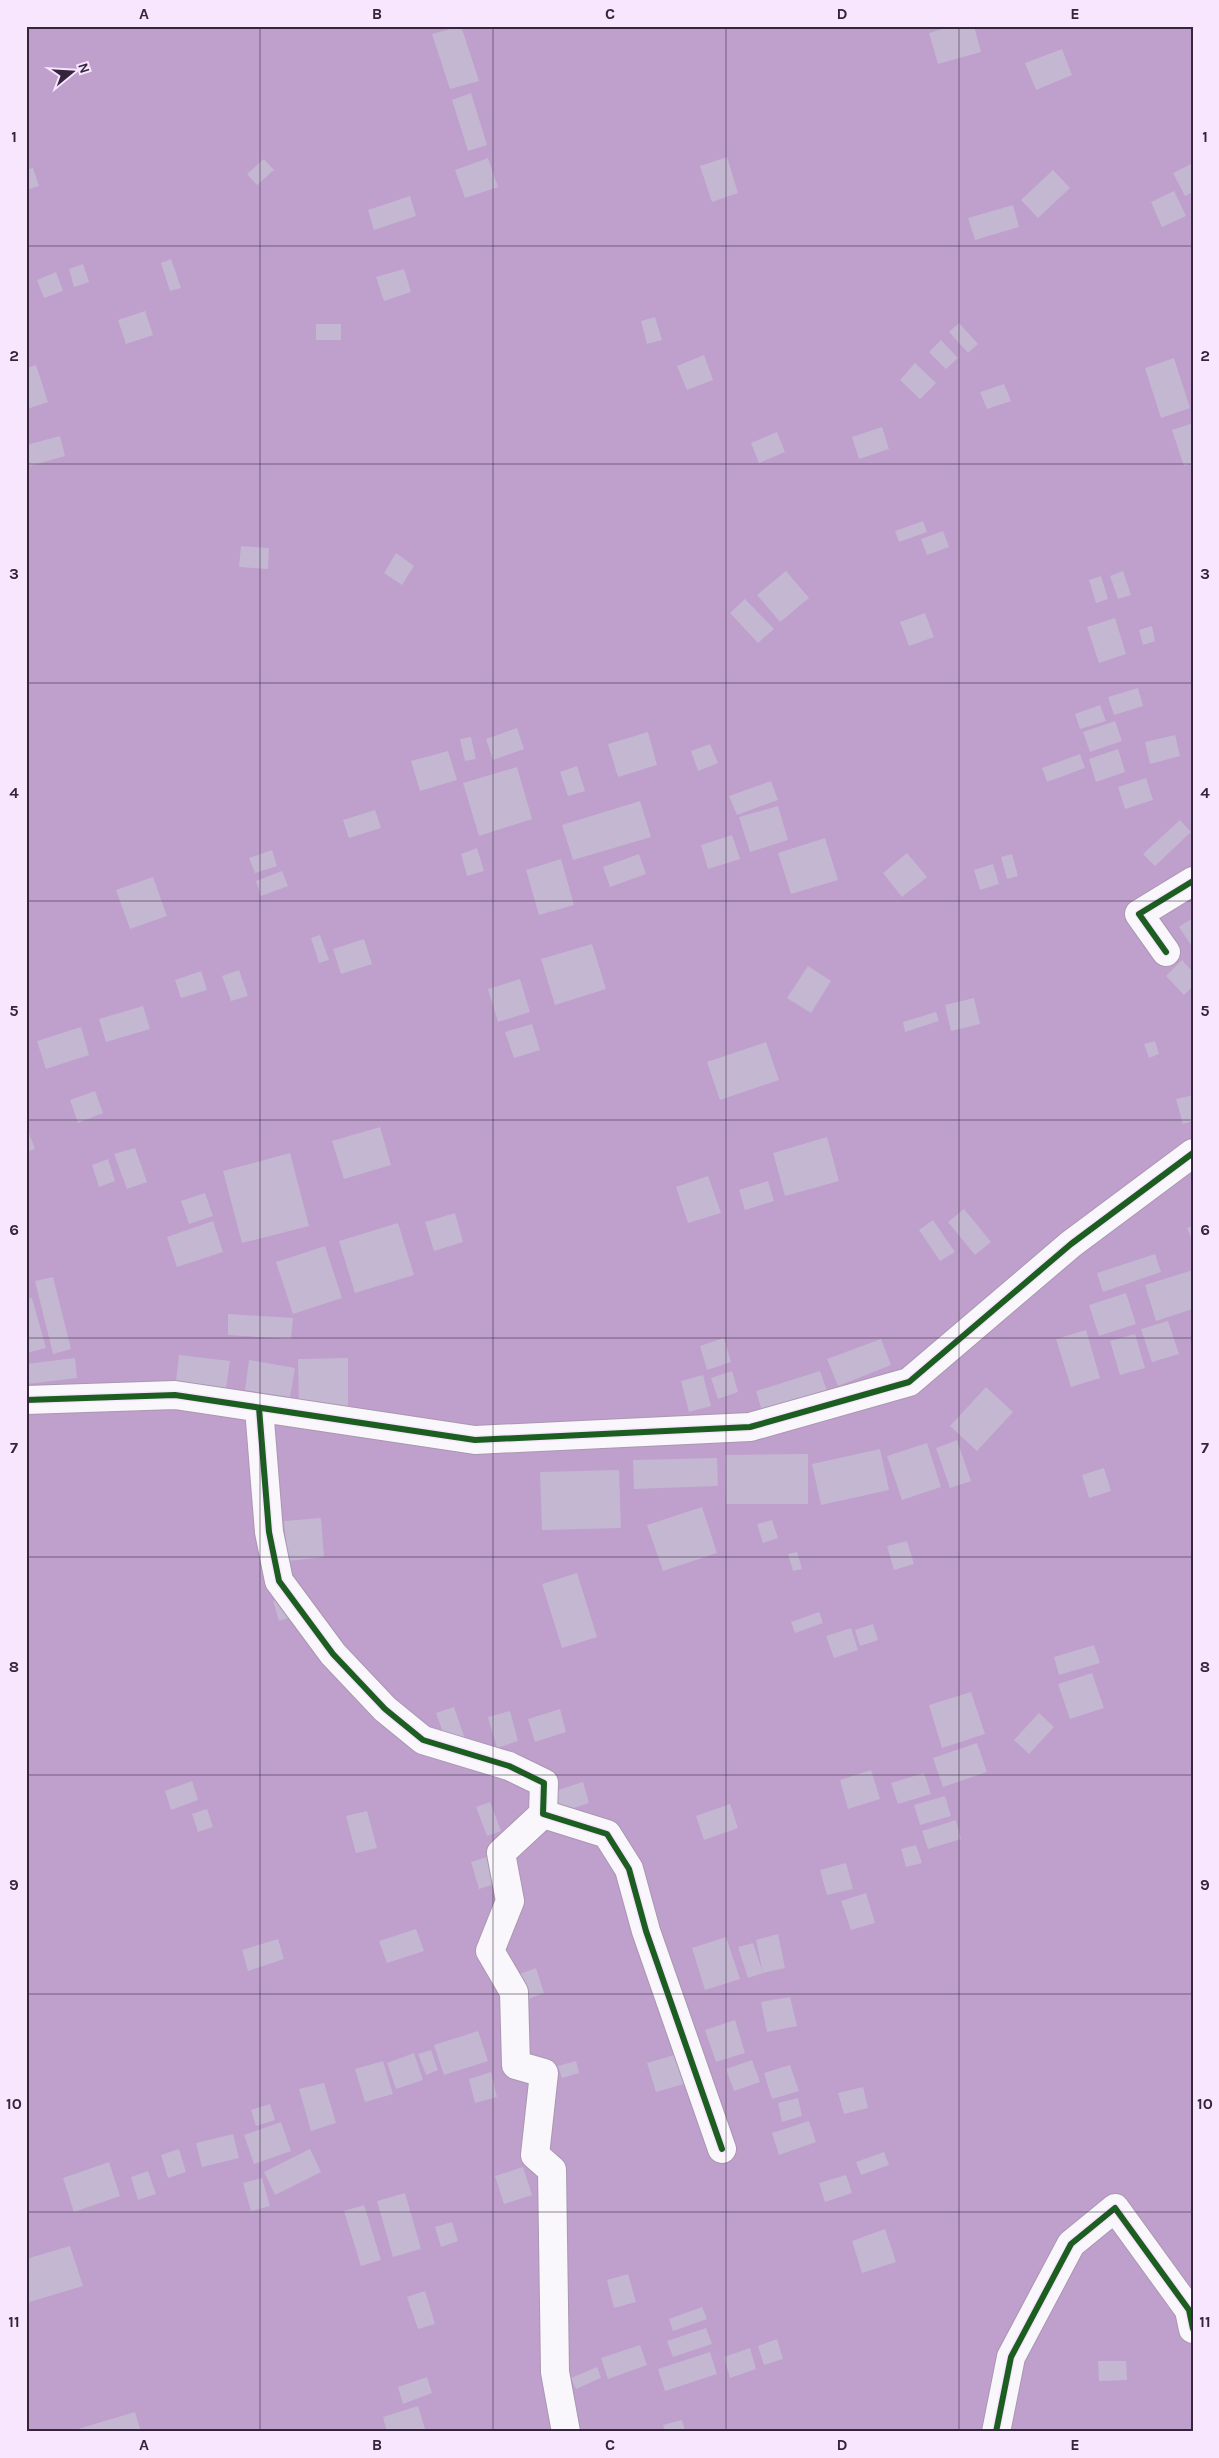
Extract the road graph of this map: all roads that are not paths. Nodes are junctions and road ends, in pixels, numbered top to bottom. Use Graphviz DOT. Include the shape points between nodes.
graph roads {
  1 [pos="1193,881"];
  2 [pos="1166,952"];
  3 [pos="1193,1153"];
  4 [pos="26,1400"];
  5 [pos="259,1408"];
  6 [pos="543,1814"];
  7 [pos="722,2149"];
  8 [pos="1193,2329"];
  9 [pos="566,2432"];
  10 [pos="996,2432"];
  1 -- 2 [label="street" via="1139,914"];
  3 -- 5 [label="street" via="1071,1244 908,1382 750,1426 475,1440"];
  4 -- 5 [label="street" via="175,1395"];
  5 -- 6 [label="street" via="268,1532 279,1581 333,1654 385,1710 423,1740 509,1766 544,1783"];
  6 -- 7 [label="street" via="607,1834 630,1869 646,1931"];
  6 -- 9 [label="street" via="501,1853 510,1901 490,1951 514,1992 516,2065 544,2073 534,2155 552,2170 555,2372"];
  8 -- 10 [label="street" via="1189,2310 1115,2208 1071,2244 1066,2253 1012,2357"];
}
